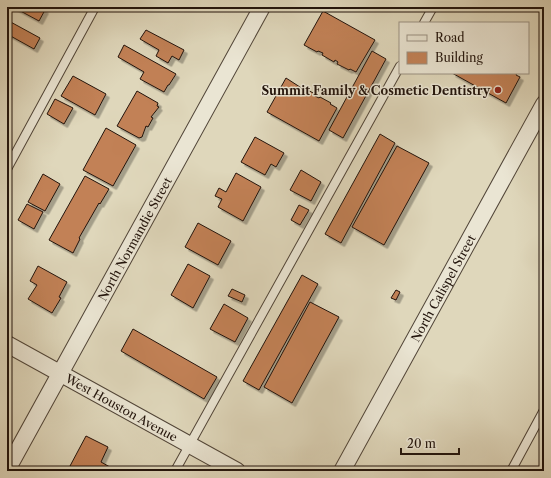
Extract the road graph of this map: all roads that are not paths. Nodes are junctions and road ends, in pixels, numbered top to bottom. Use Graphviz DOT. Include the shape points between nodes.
graph roads {
  1 [pos="95,7"];
  2 [pos="262,7"];
  3 [pos="433,7"];
  4 [pos="425,22"];
  5 [pos="399,68"];
  6 [pos="544,104"];
  7 [pos="7,168"];
  8 [pos="7,344"];
  9 [pos="60,374"];
  10 [pos="544,410"];
  11 [pos="190,445"];
  12 [pos="7,470"];
  13 [pos="175,471"];
  14 [pos="237,471"];
  15 [pos="342,471"];
  16 [pos="510,471"];
  1 -- 7 [label="lane"];
  2 -- 9 [label="street, North Normandie Street"];
  3 -- 4 [label="lane"];
  5 -- 11 [label="lane"];
  6 -- 15 [label="street, North Calispel Street"];
  8 -- 9 [label="street, West Houston Avenue"];
  9 -- 11 [label="street, West Houston Avenue"];
  9 -- 12 [label="street, North Normandie Street"];
  10 -- 16 [label="lane"];
  11 -- 13 [label="lane"];
  11 -- 14 [label="street, West Houston Avenue"];
}
